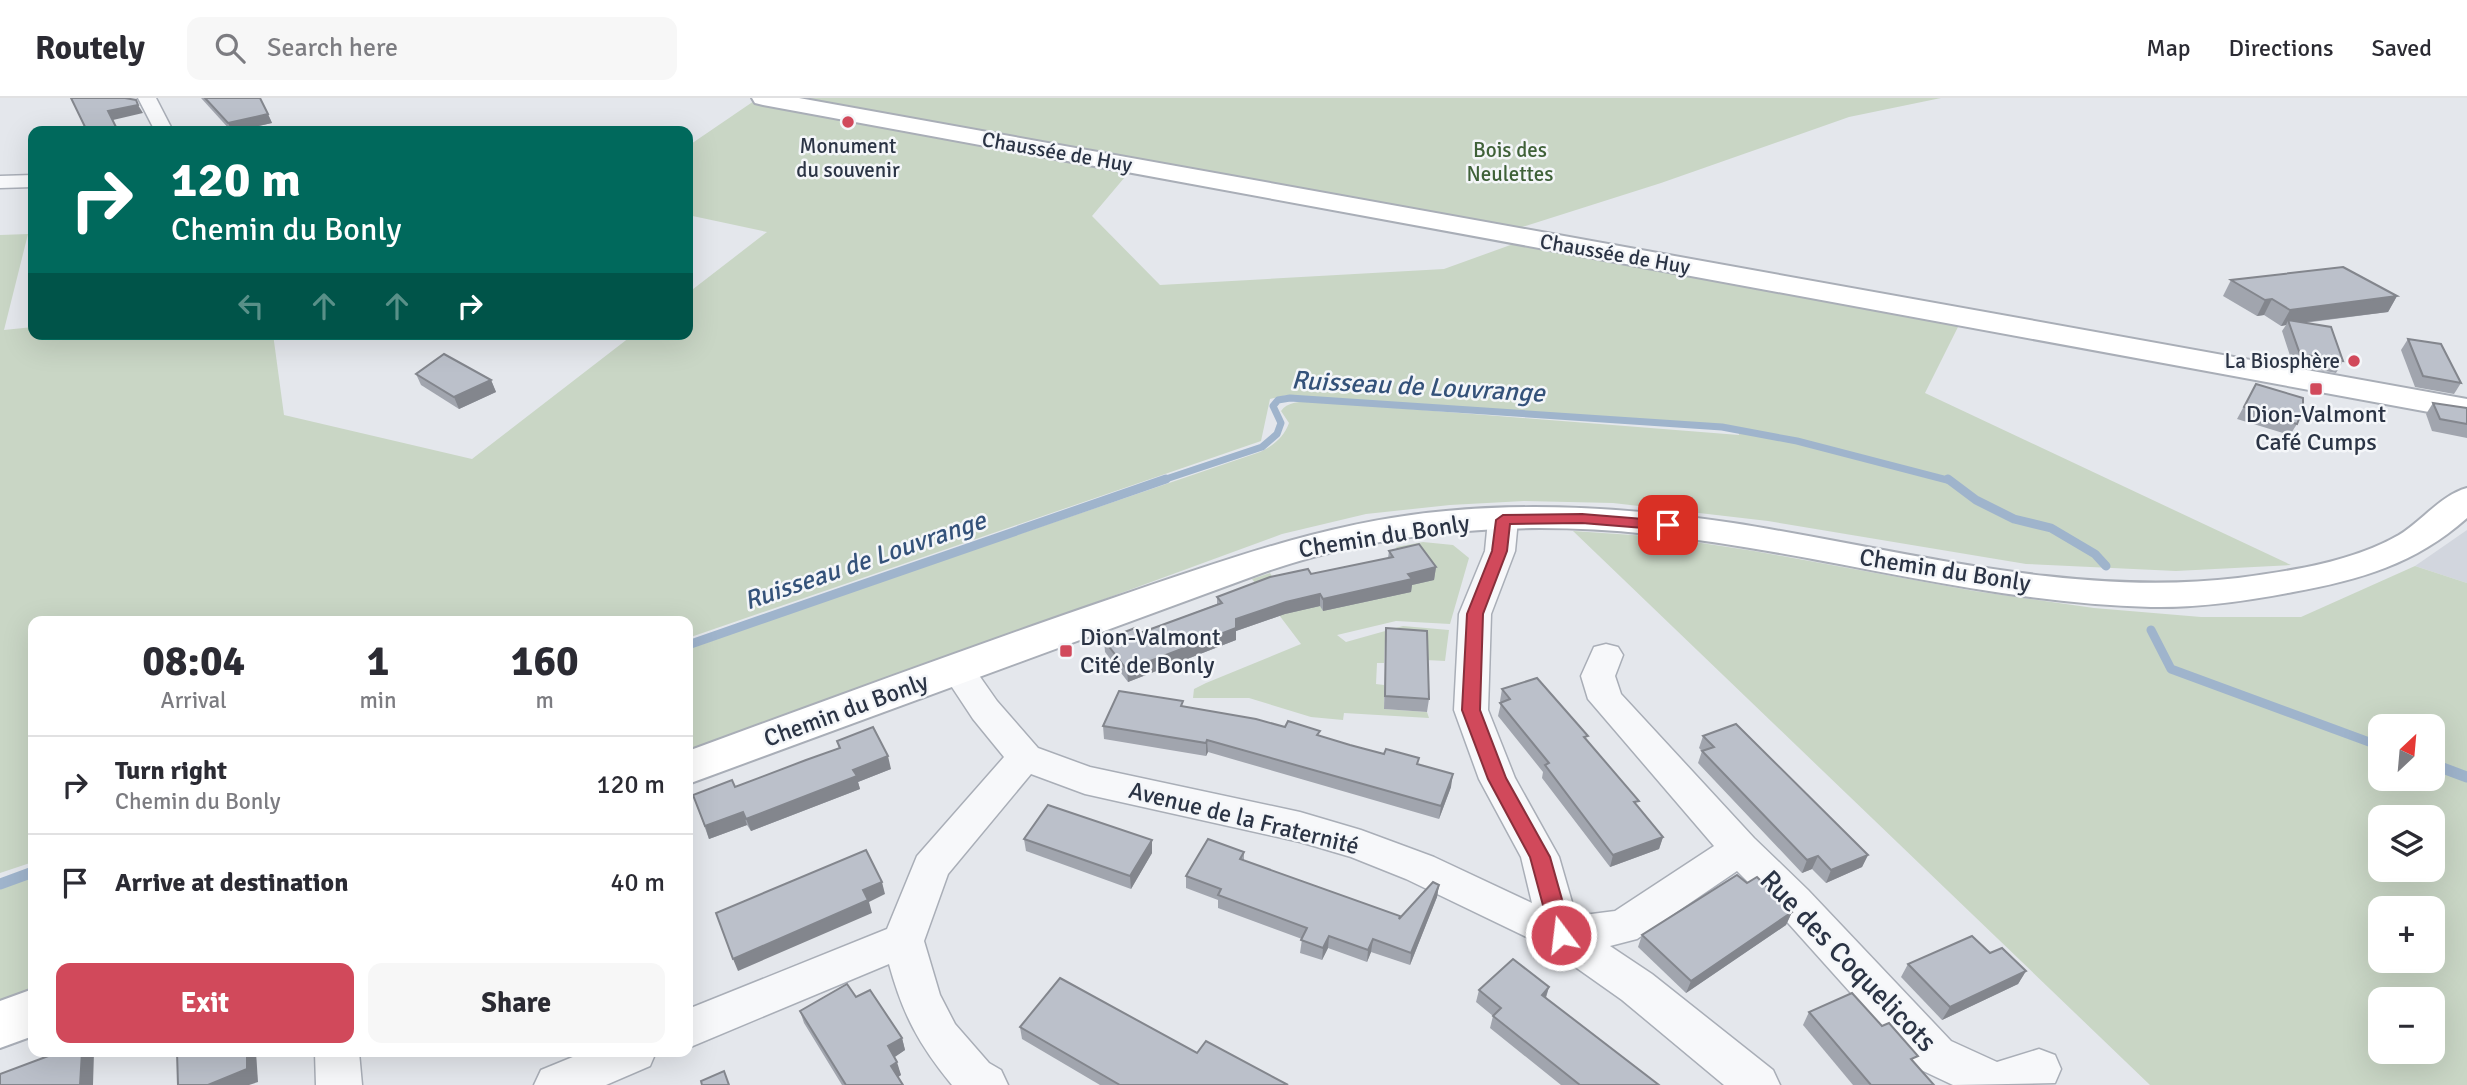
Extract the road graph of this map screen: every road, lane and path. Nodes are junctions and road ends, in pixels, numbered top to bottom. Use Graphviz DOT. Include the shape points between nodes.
graph roads {
  1 [pos="147,98"];
  2 [pos="763,98"];
  3 [pos="161,126"];
  4 [pos="28,181"];
  5 [pos="0,182"];
  6 [pos="2467,409"];
  7 [pos="2467,499"];
  8 [pos="1503,520"];
  9 [pos="1606,655"];
  10 [pos="957,669"];
  11 [pos="1024,757"];
  12 [pos="693,766"];
  13 [pos="1740,849"];
  14 [pos="1561,935"];
  15 [pos="903,941"];
  16 [pos="28,1014"];
  17 [pos="0,1025"];
  18 [pos="693,1027"];
  19 [pos="337,1057"];
  20 [pos="622,1057"];
  21 [pos="2039,1069"];
  22 [pos="340,1085"];
  23 [pos="557,1085"];
  24 [pos="985,1085"];
  25 [pos="1757,1085"];
  1 -- 3 [label="street"];
  2 -- 6 [label="main road, Chaussée de Huy"];
  4 -- 5 [label="street"];
  7 -- 8 [label="main road, Chemin du Bonly" via="2405,547 2366,564 2291,583 2187,595 2107,592 1982,578 1647,523"];
  8 -- 10 [label="main road, Chemin du Bonly" via="1419,526 1289,551"];
  8 -- 14 [label="street" via="1500,551 1475,614 1471,710 1497,779 1540,857"];
  9 -- 13 [label="street, Rue des Coquelicots" via="1598,677 1605,699"];
  10 -- 11 [label="street, Avenue de la Fraternité"];
  10 -- 12 [label="main road, Chemin du Bonly"];
  11 -- 14 [label="street, Avenue de la Fraternité" via="1085,780 1361,845"];
  11 -- 15 [label="street" via="931,867"];
  13 -- 14 [label="street, Rue des Coquelicots" via="1623,926"];
  13 -- 21 [label="street, Rue des Coquelicots" via="1935,1055 1995,1083"];
  14 -- 25 [label="street, Avenue de la Fraternité" via="1637,987"];
  15 -- 18 [label="street"];
  15 -- 24 [label="street" via="920,999 940,1038"];
  16 -- 17 [label="main road"];
  19 -- 22 [label="street"];
  20 -- 23 [label="street"];
}
